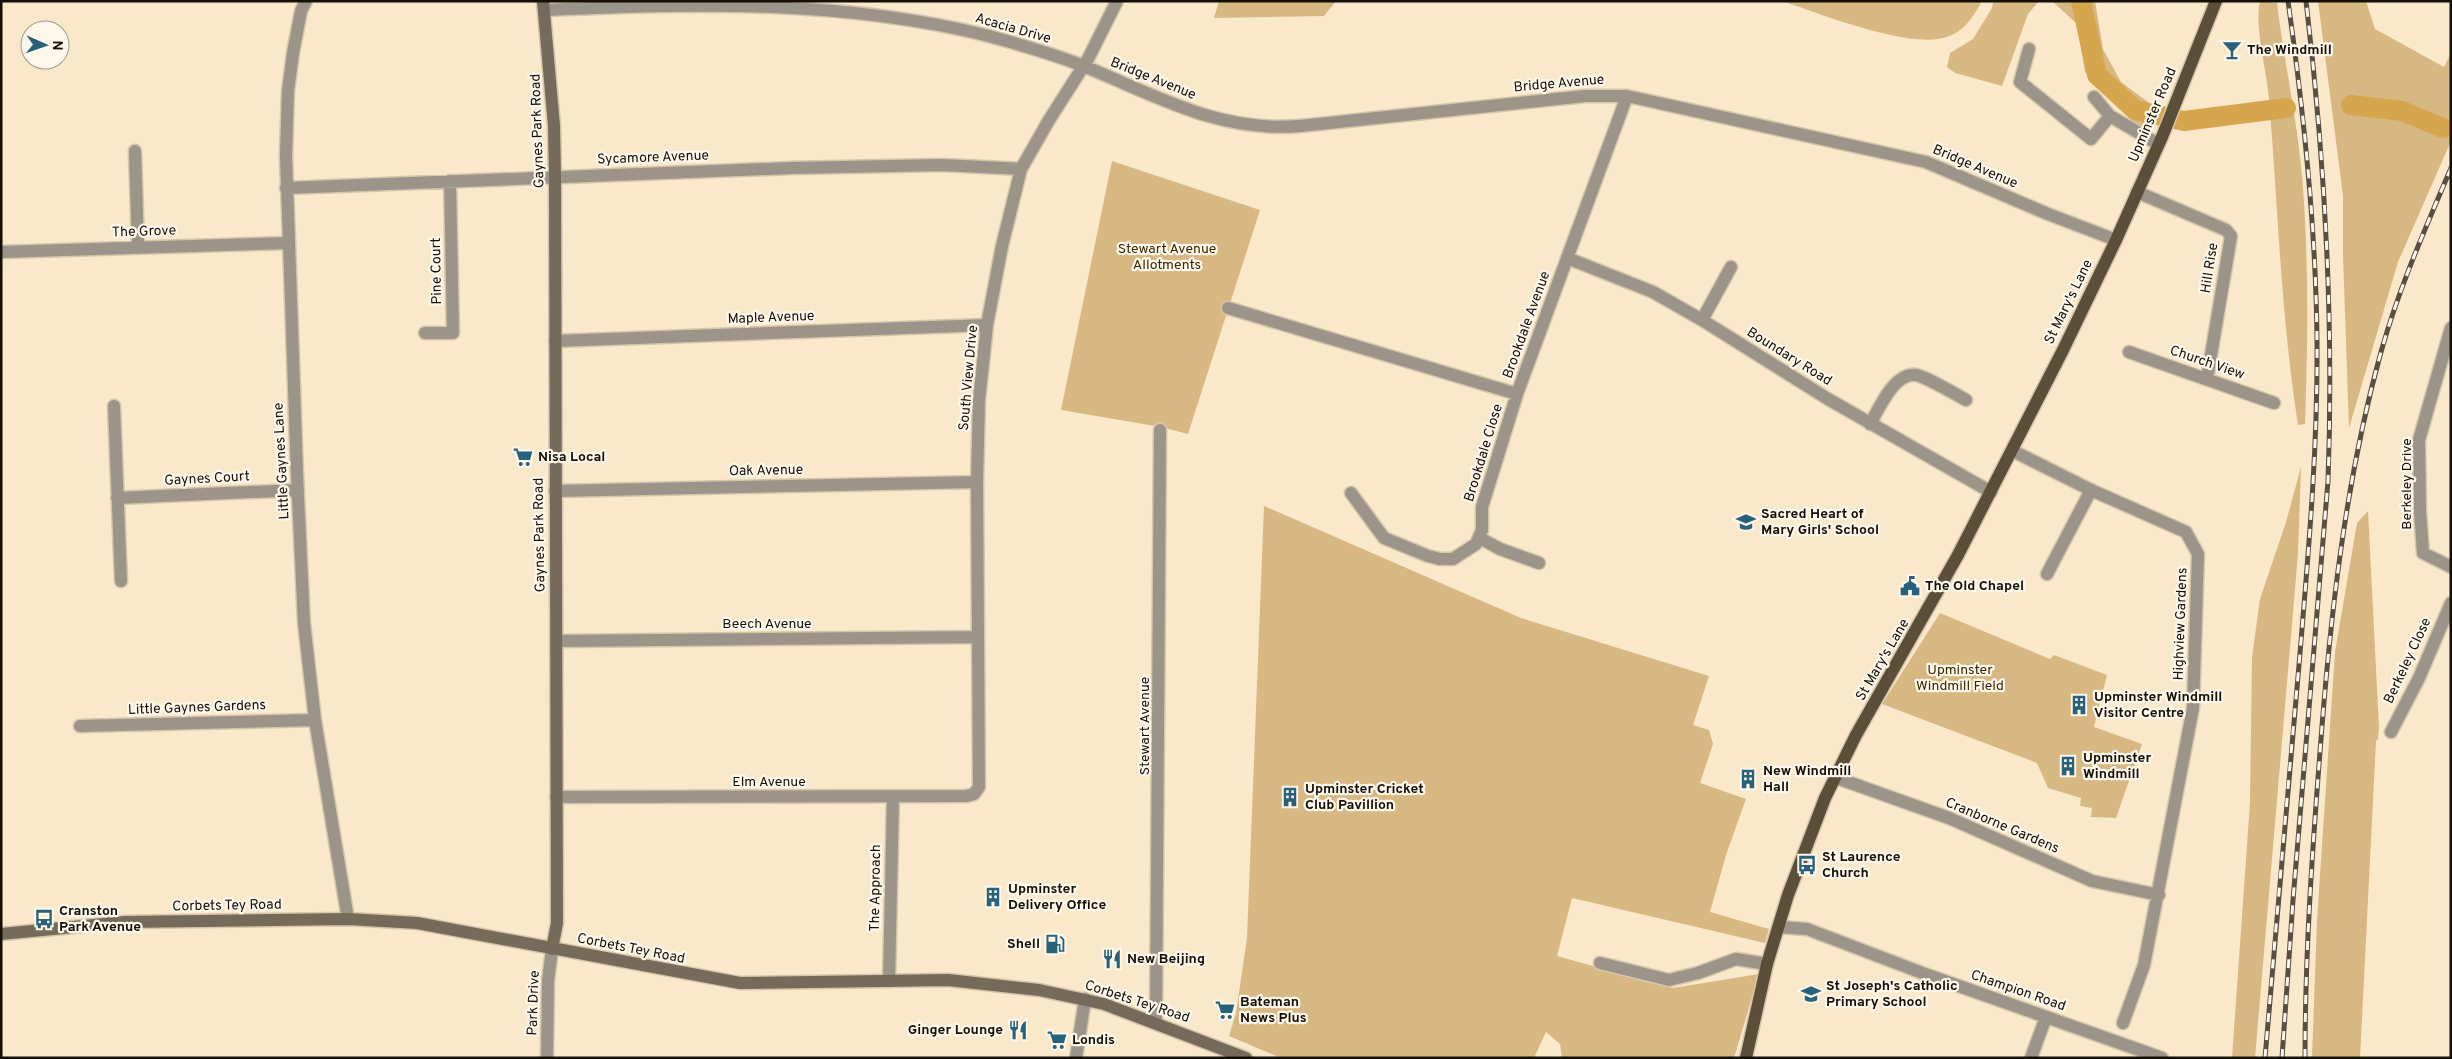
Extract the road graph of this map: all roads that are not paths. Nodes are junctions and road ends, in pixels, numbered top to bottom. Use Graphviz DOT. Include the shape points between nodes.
graph roads {
  1 [pos="306,1"];
  2 [pos="1117,1"];
  3 [pos="2216,1"];
  4 [pos="544,6"];
  5 [pos="2029,49"];
  6 [pos="1084,66"];
  7 [pos="1627,96"];
  8 [pos="2094,97"];
  9 [pos="2110,116"];
  10 [pos="2158,144"];
  11 [pos="135,150"];
  12 [pos="1021,169"];
  13 [pos="555,177"];
  14 [pos="450,181"];
  15 [pos="286,188"];
  16 [pos="2137,192"];
  17 [pos="2116,240"];
  18 [pos="287,243"];
  19 [pos="138,247"];
  20 [pos="1,252"];
  21 [pos="1567,258"];
  22 [pos="1731,267"];
  23 [pos="1228,308"];
  24 [pos="1702,320"];
  25 [pos="988,325"];
  26 [pos="2451,328"];
  27 [pos="425,333"];
  28 [pos="555,341"];
  29 [pos="2129,352"];
  30 [pos="2207,379"];
  31 [pos="1517,394"];
  32 [pos="1966,400"];
  33 [pos="2274,403"];
  34 [pos="114,406"];
  35 [pos="1870,424"];
  36 [pos="1160,430"];
  37 [pos="2013,451"];
  38 [pos="977,482"];
  39 [pos="298,490"];
  40 [pos="2092,490"];
  41 [pos="555,491"];
  42 [pos="1990,492"];
  43 [pos="1351,493"];
  44 [pos="117,498"];
  45 [pos="1480,538"];
  46 [pos="1539,563"];
  47 [pos="2451,567"];
  48 [pos="2047,574"];
  49 [pos="121,581"];
  50 [pos="2451,603"];
  51 [pos="978,637"];
  52 [pos="557,640"];
  53 [pos="315,720"];
  54 [pos="80,726"];
  55 [pos="2391,732"];
  56 [pos="1834,778"];
  57 [pos="979,787"];
  58 [pos="556,797"];
  59 [pos="893,797"];
  60 [pos="2159,895"];
  61 [pos="348,919"];
  62 [pos="1779,927"];
  63 [pos="1,934"];
  64 [pos="552,949"];
  65 [pos="1600,963"];
  66 [pos="1767,964"];
  67 [pos="890,981"];
  68 [pos="1085,1000"];
  69 [pos="2046,1017"];
  70 [pos="1156,1023"];
  71 [pos="2123,1023"];
  72 [pos="547,1058"];
  73 [pos="1076,1058"];
  74 [pos="1246,1058"];
  75 [pos="1746,1058"];
  76 [pos="2031,1058"];
  77 [pos="2162,1058"];
  1 -- 15 [label="street, Little Gaynes Lane" via="296,36 288,92"];
  2 -- 6 [label="street, South View Drive"];
  3 -- 10 [label="main road, Upminster Road"];
  4 -- 6 [label="street, Acacia Drive" via="819,10 944,26 990,36"];
  4 -- 13 [label="main road, Gaynes Park Road" via="554,118"];
  5 -- 9 [label="street" via="2020,82 2091,139"];
  6 -- 7 [label="street, Bridge Avenue" via="1160,100 1214,119 1262,127 1300,126 1585,96"];
  6 -- 12 [label="street, South View Drive" via="1048,120"];
  7 -- 17 [label="street, Bridge Avenue" via="1926,162"];
  7 -- 21 [label="street, Brookdale Avenue"];
  8 -- 9 [label="street"];
  9 -- 10 [label="street"];
  10 -- 16 [label="main road, Upminster Road"];
  11 -- 19 [label="street"];
  12 -- 13 [label="street, Sycamore Avenue" via="933,165"];
  12 -- 25 [label="street, South View Drive" via="1002,246"];
  13 -- 14 [label="street, Sycamore Avenue"];
  13 -- 28 [label="main road, Gaynes Park Road"];
  14 -- 15 [label="street, Sycamore Avenue"];
  14 -- 27 [label="street, Pine Court" via="453,333"];
  15 -- 18 [label="street, Little Gaynes Lane"];
  16 -- 17 [label="main road, Upminster Road"];
  16 -- 30 [label="street, Hill Rise" via="2226,230 2231,236"];
  17 -- 37 [label="main road, St Mary's Lane"];
  18 -- 19 [label="street, The Grove"];
  18 -- 39 [label="street, Little Gaynes Lane"];
  19 -- 20 [label="street, The Grove"];
  21 -- 24 [label="street, Boundary Road" via="1652,292"];
  21 -- 31 [label="street, Brookdale Avenue"];
  22 -- 24 [label="street"];
  23 -- 31 [label="street, Brookdale Avenue"];
  24 -- 35 [label="street, Boundary Road"];
  25 -- 28 [label="street, Maple Avenue"];
  25 -- 38 [label="street, South View Drive" via="980,400"];
  26 -- 47 [label="street, Berkeley Drive" via="2419,440 2423,553"];
  28 -- 41 [label="main road, Gaynes Park Road"];
  29 -- 30 [label="street, Church View"];
  30 -- 33 [label="street, Church View"];
  31 -- 45 [label="street, Brookdale Close" via="1482,507"];
  32 -- 35 [label="street" via="1916,375 1902,377"];
  34 -- 44 [label="street"];
  35 -- 42 [label="street, Boundary Road"];
  36 -- 70 [label="street, Stewart Avenue"];
  37 -- 40 [label="street, Highview Gardens"];
  37 -- 42 [label="main road, St Mary's Lane"];
  38 -- 41 [label="street, Oak Avenue"];
  38 -- 51 [label="street, South View Drive"];
  39 -- 44 [label="street, Gaynes Court"];
  39 -- 53 [label="street, Little Gaynes Lane" via="304,623"];
  40 -- 48 [label="street"];
  40 -- 60 [label="street, Highview Gardens" via="2186,532 2198,554 2193,708"];
  41 -- 52 [label="main road, Gaynes Park Road"];
  42 -- 56 [label="main road, St Mary's Lane"];
  43 -- 45 [label="street" via="1384,538 1428,556 1454,559"];
  44 -- 49 [label="street"];
  45 -- 46 [label="street"];
  50 -- 55 [label="street, Berkeley Close" via="2419,678"];
  51 -- 52 [label="street, Beech Avenue"];
  51 -- 57 [label="street, South View Drive"];
  52 -- 58 [label="main road, Gaynes Park Road"];
  53 -- 54 [label="street, Little Gaynes Gardens"];
  53 -- 61 [label="street, Little Gaynes Lane"];
  56 -- 60 [label="street, Cranborne Gardens" via="1949,818 2092,881"];
  56 -- 62 [label="main road, St Mary's Lane" via="1788,895"];
  57 -- 59 [label="street, Elm Avenue" via="974,794 967,796"];
  58 -- 59 [label="street, Elm Avenue"];
  58 -- 64 [label="main road, Gaynes Park Road" via="557,923"];
  59 -- 67 [label="street, The Approach"];
  60 -- 71 [label="street, Highview Gardens" via="2144,965"];
  61 -- 63 [label="main road, Corbets Tey Road" via="124,922"];
  61 -- 64 [label="main road, Corbets Tey Road" via="417,923"];
  62 -- 66 [label="main road, St Mary's Lane"];
  62 -- 69 [label="street, Champion Road" via="1807,929"];
  64 -- 67 [label="main road, Corbets Tey Road" via="740,983"];
  64 -- 72 [label="street, Park Drive" via="548,981"];
  65 -- 66 [label="street" via="1669,980 1736,959"];
  66 -- 75 [label="main road, St Mary's Lane"];
  67 -- 68 [label="main road, Corbets Tey Road" via="948,980 1039,990"];
  68 -- 70 [label="main road, Corbets Tey Road"];
  68 -- 73 [label="street"];
  69 -- 76 [label="street"];
  69 -- 77 [label="street, Champion Road"];
  70 -- 74 [label="main road, Corbets Tey Road"];
}
